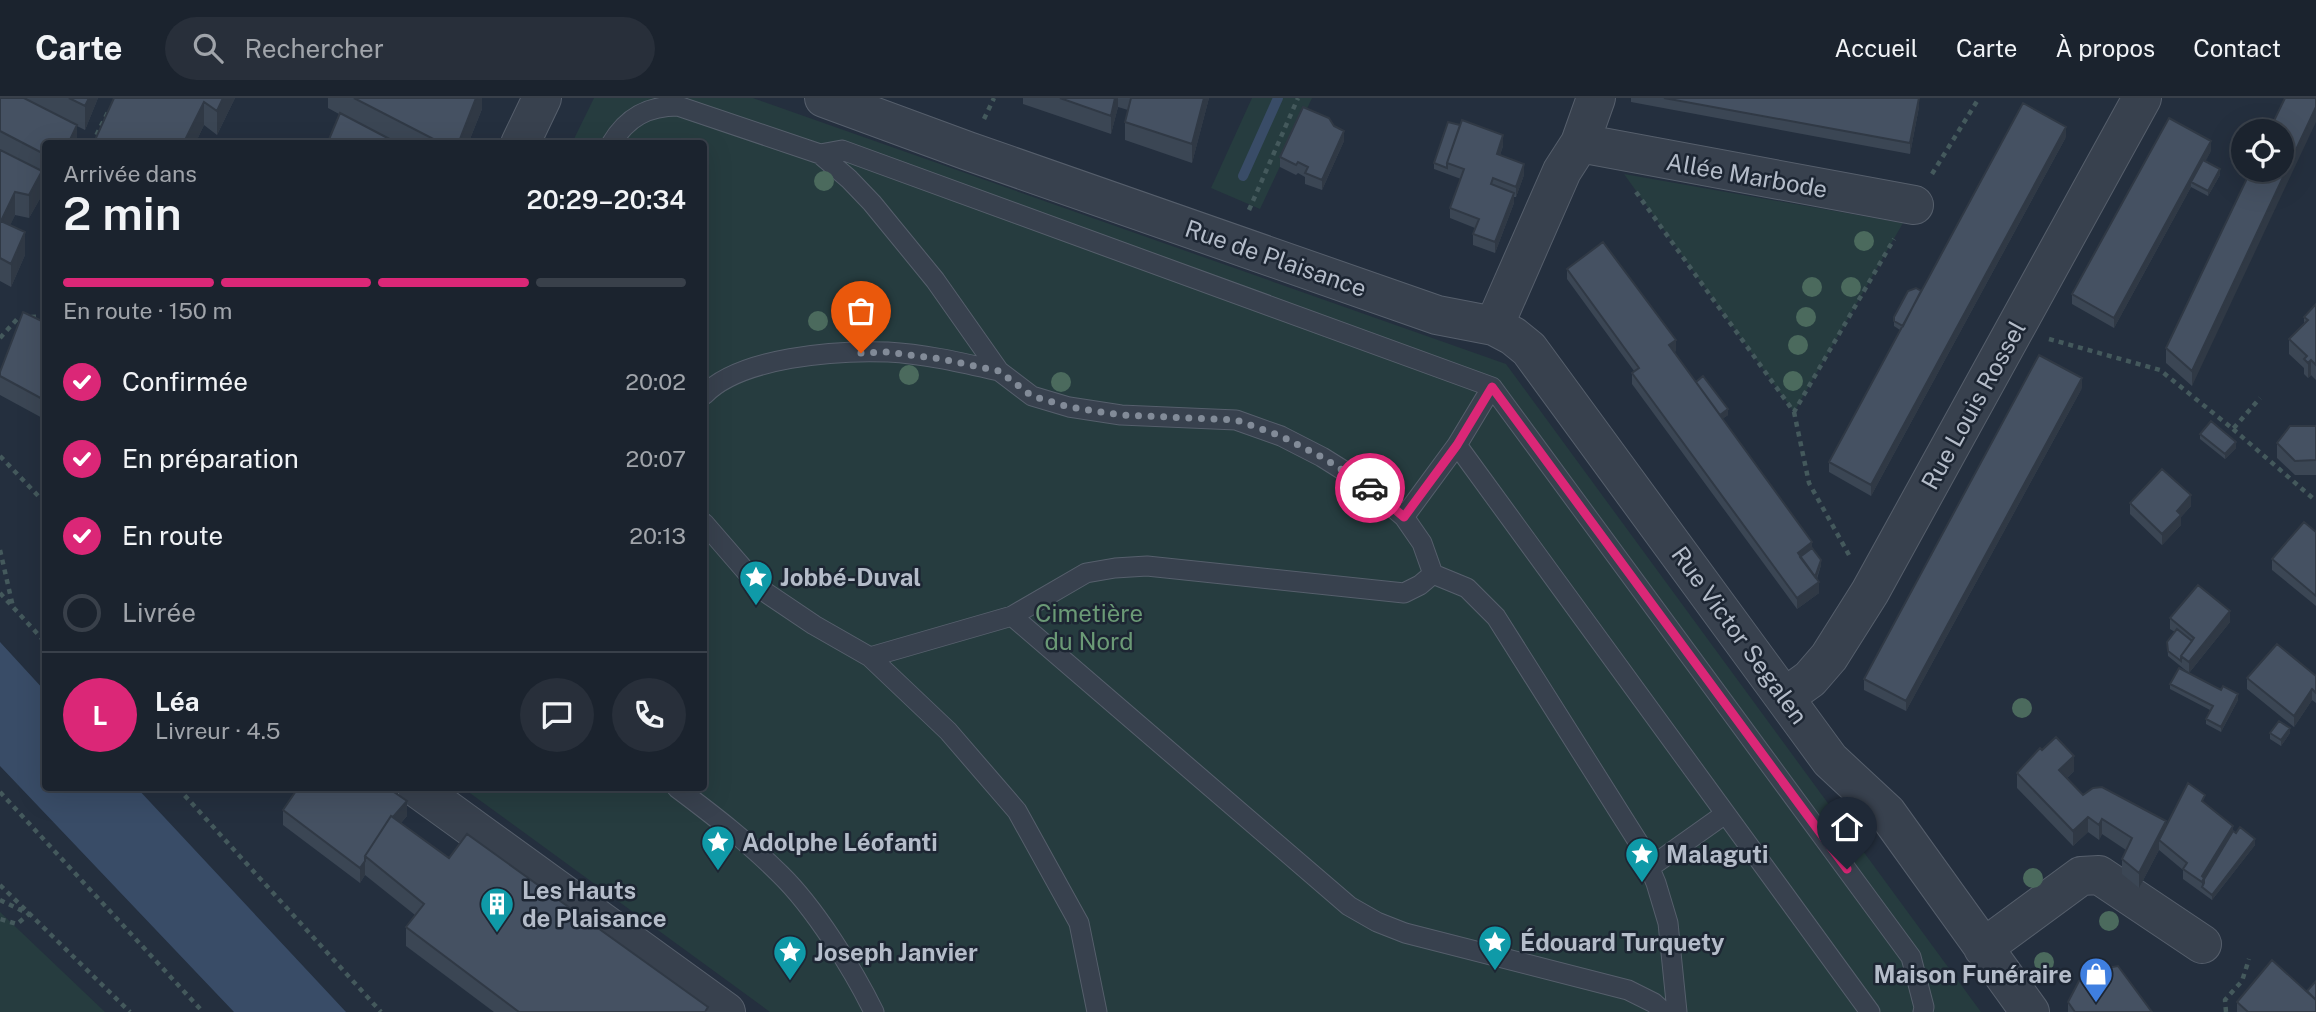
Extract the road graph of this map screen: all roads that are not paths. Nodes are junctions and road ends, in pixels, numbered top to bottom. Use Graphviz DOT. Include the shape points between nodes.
graph roads {
  1 [pos="542,98"];
  2 [pos="824,98"];
  3 [pos="1596,98"];
  4 [pos="2142,98"];
  5 [pos="522,140"];
  6 [pos="614,140"];
  7 [pos="1590,146"];
  8 [pos="820,154"];
  9 [pos="1914,205"];
  10 [pos="1494,326"];
  11 [pos="999,371"];
  12 [pos="1492,387"];
  13 [pos="707,392"];
  14 [pos="1457,445"];
  15 [pos="1404,517"];
  16 [pos="707,526"];
  17 [pos="1433,575"];
  18 [pos="1012,616"];
  19 [pos="870,657"];
  20 [pos="1785,697"];
  21 [pos="421,791"];
  22 [pos="681,791"];
  23 [pos="1725,814"];
  24 [pos="1649,868"];
  25 [pos="2202,944"];
  26 [pos="1983,948"];
  27 [pos="726,1012"];
  28 [pos="874,1012"];
  29 [pos="1097,1012"];
  30 [pos="1664,1012"];
  31 [pos="1677,1012"];
  32 [pos="1870,1012"];
  33 [pos="1923,1012"];
  34 [pos="2030,1012"];
  1 -- 5 [label="street"];
  2 -- 10 [label="street, Rue de Plaisance" via="1437,315"];
  3 -- 7 [label="street"];
  4 -- 20 [label="street, Rue Louis Rossel" via="1870,592 1829,657"];
  6 -- 8 [label="lane" via="639,113 658,106 678,106"];
  7 -- 9 [label="street, Allée Marbode"];
  7 -- 10 [label="street" via="1562,171"];
  8 -- 11 [label="lane" via="872,202 935,280"];
  8 -- 12 [label="lane" via="842,150"];
  10 -- 20 [label="street, Rue Victor Segalen" via="1529,349"];
  11 -- 13 [label="lane" via="887,352 834,354 779,359"];
  11 -- 15 [label="lane" via="1032,396 1069,407 1121,415 1236,420 1281,436 1365,484"];
  12 -- 14 [label="lane"];
  12 -- 33 [label="lane" via="1912,957"];
  14 -- 15 [label="lane"];
  14 -- 23 [label="lane"];
  15 -- 17 [label="lane" via="1422,543"];
  16 -- 19 [label="lane" via="762,590"];
  17 -- 18 [label="lane" via="1404,593 1147,566 1115,568 1086,573"];
  17 -- 24 [label="lane" via="1467,588 1496,617 1640,845"];
  18 -- 19 [label="lane"];
  18 -- 30 [label="lane" via="1349,905 1405,933 1628,990"];
  19 -- 29 [label="lane" via="948,731 1017,811 1079,923"];
  20 -- 26 [label="street, Rue Victor Segalen" via="1830,760 1886,813"];
  21 -- 27 [label="street"];
  22 -- 28 [label="lane" via="783,876 820,924"];
  23 -- 24 [label="lane"];
  23 -- 32 [label="lane"];
  24 -- 31 [label="lane" via="1668,923"];
  25 -- 26 [label="street" via="2090,874"];
  26 -- 34 [label="street, Rue Victor Segalen"];
}
